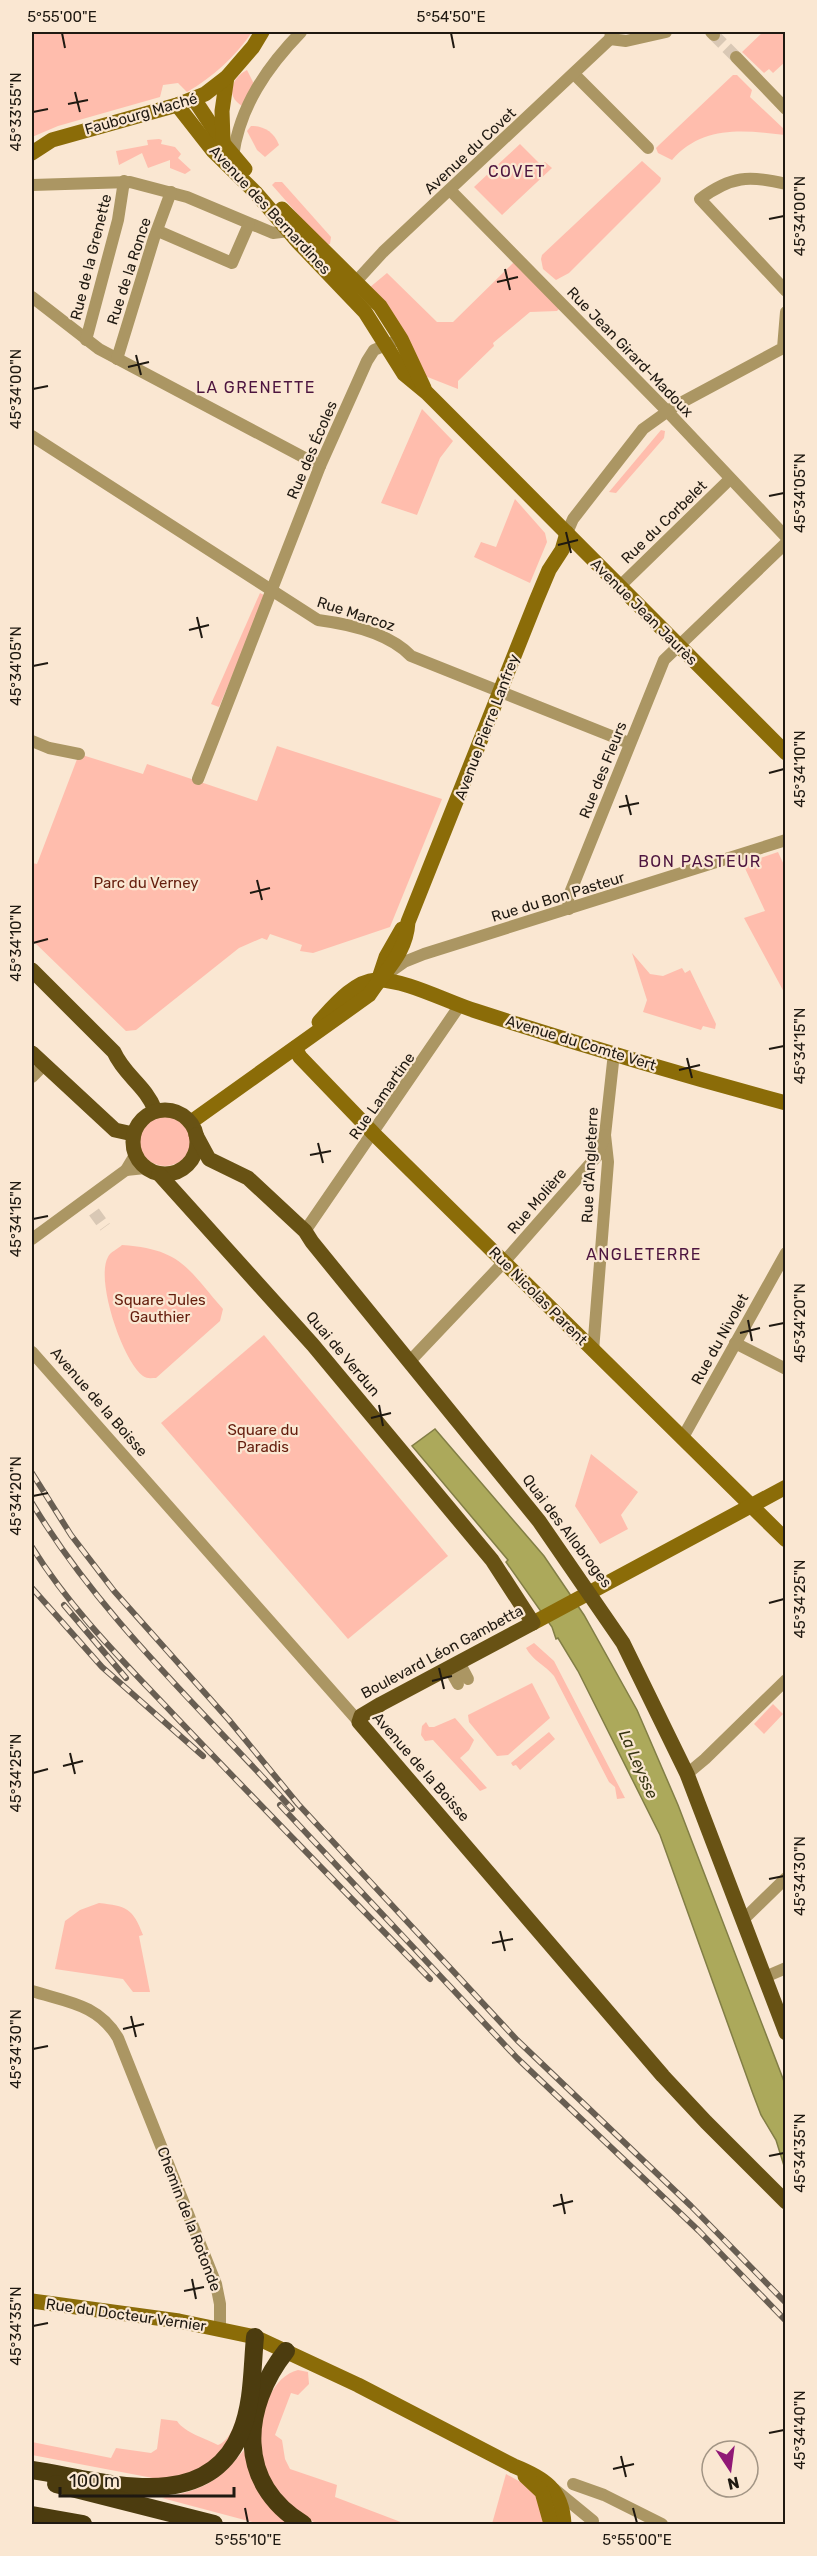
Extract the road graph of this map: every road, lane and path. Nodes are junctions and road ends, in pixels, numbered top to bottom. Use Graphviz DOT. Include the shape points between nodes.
graph roads {
  1 [pos="262,32"];
  2 [pos="301,32"];
  3 [pos="666,32"];
  4 [pos="610,35"];
  5 [pos="736,57"];
  6 [pos="574,74"];
  7 [pos="227,77"];
  8 [pos="194,99"];
  9 [pos="177,105"];
  10 [pos="786,109"];
  11 [pos="223,143"];
  12 [pos="648,148"];
  13 [pos="32,153"];
  14 [pos="233,156"];
  15 [pos="124,181"];
  16 [pos="786,184"];
  17 [pos="32,185"];
  18 [pos="450,190"];
  19 [pos="171,192"];
  20 [pos="249,224"];
  21 [pos="158,231"];
  22 [pos="289,231"];
  23 [pos="351,286"];
  24 [pos="786,291"];
  25 [pos="32,297"];
  26 [pos="786,312"];
  27 [pos="86,340"];
  28 [pos="393,342"];
  29 [pos="784,349"];
  30 [pos="117,359"];
  31 [pos="667,411"];
  32 [pos="32,436"];
  33 [pos="320,466"];
  34 [pos="730,479"];
  35 [pos="567,533"];
  36 [pos="786,537"];
  37 [pos="786,543"];
  38 [pos="619,587"];
  39 [pos="272,591"];
  40 [pos="676,646"];
  41 [pos="499,692"];
  42 [pos="32,741"];
  43 [pos="629,743"];
  44 [pos="786,753"];
  45 [pos="79,754"];
  46 [pos="198,779"];
  47 [pos="786,840"];
  48 [pos="570,909"];
  49 [pos="32,970"];
  50 [pos="378,980"];
  51 [pos="460,1005"];
  52 [pos="295,1048"];
  53 [pos="32,1053"];
  54 [pos="614,1053"];
  55 [pos="44,1065"];
  56 [pos="32,1077"];
  57 [pos="786,1103"];
  58 [pos="155,1110"];
  59 [pos="194,1128"];
  60 [pos="133,1134"];
  61 [pos="374,1134"];
  62 [pos="605,1135"];
  63 [pos="135,1155"];
  64 [pos="126,1170"];
  65 [pos="152,1171"];
  66 [pos="84,1202"];
  67 [pos="94,1212"];
  68 [pos="305,1231"];
  69 [pos="32,1239"];
  70 [pos="786,1253"];
  71 [pos="504,1262"];
  72 [pos="735,1343"];
  73 [pos="593,1351"];
  74 [pos="32,1352"];
  75 [pos="410,1361"];
  76 [pos="786,1369"];
  77 [pos="682,1439"];
  78 [pos="786,1487"];
  79 [pos="750,1506"];
  80 [pos="786,1540"];
  81 [pos="590,1592"];
  82 [pos="539,1620"];
  83 [pos="454,1665"];
  84 [pos="786,1680"];
  85 [pos="463,1682"];
  86 [pos="358,1722"];
  87 [pos="687,1774"];
  88 [pos="786,1878"];
  89 [pos="741,1917"];
  90 [pos="786,1968"];
  91 [pos="765,1977"];
  92 [pos="32,1991"];
  93 [pos="786,2033"];
  94 [pos="786,2202"];
  95 [pos="32,2301"];
  96 [pos="220,2329"];
  97 [pos="255,2337"];
  98 [pos="286,2351"];
  99 [pos="514,2466"];
  100 [pos="32,2470"];
  101 [pos="32,2478"];
  102 [pos="573,2484"];
  103 [pos="554,2489"];
  104 [pos="32,2515"];
  105 [pos="556,2522"];
  106 [pos="595,2523"];
  107 [pos="83,2524"];
  108 [pos="214,2524"];
  109 [pos="303,2524"];
  110 [pos="662,2524"];
  1 -- 7 [label="main road, Faubourg Maché"];
  2 -- 14 [label="street" via="276,58 243,112"];
  3 -- 4 [label="street" via="626,41"];
  4 -- 6 [label="street, Avenue du Covet"];
  5 -- 10 [label="street"];
  6 -- 12 [label="street"];
  6 -- 18 [label="street, Avenue du Covet"];
  7 -- 8 [label="main road, Faubourg Maché"];
  7 -- 11 [label="main road, Avenue des Bernardines"];
  8 -- 9 [label="main road, Faubourg Maché"];
  8 -- 11 [label="main road, Avenue des Bernardines"];
  9 -- 13 [label="main road, Faubourg Maché" via="52,140"];
  9 -- 22 [label="main road, Avenue des Bernardines"];
  11 -- 14 [label="main road, Avenue des Bernardines"];
  14 -- 23 [label="main road, Avenue des Bernardines"];
  15 -- 17 [label="street"];
  15 -- 19 [label="street"];
  15 -- 27 [label="street, Rue de la Grenette" via="118,220"];
  16 -- 24 [label="street" via="761,178 734,179 700,199"];
  18 -- 23 [label="street, Avenue du Covet"];
  18 -- 31 [label="street, Rue Jean Girard-Madoux"];
  19 -- 20 [label="street"];
  19 -- 21 [label="street, Rue de la Ronce"];
  20 -- 21 [label="street" via="232,263"];
  20 -- 22 [label="street" via="273,233"];
  21 -- 30 [label="street, Rue de la Ronce"];
  22 -- 23 [label="main road, Avenue des Bernardines"];
  23 -- 28 [label="main road, Avenue des Bernardines" via="365,312"];
  23 -- 28 [label="main road, Avenue des Bernardines" via="380,306"];
  25 -- 27 [label="street"];
  26 -- 29 [label="street"];
  27 -- 30 [label="street"];
  28 -- 33 [label="street, Rue des Écoles" via="374,350 367,361"];
  28 -- 35 [label="main road, Avenue Jean Jaurès" via="412,376 427,393"];
  29 -- 31 [label="street"];
  30 -- 33 [label="street"];
  31 -- 34 [label="street, Rue Jean Girard-Madoux"];
  31 -- 35 [label="street" via="643,429 573,519"];
  32 -- 39 [label="street, Rue Marcoz"];
  33 -- 39 [label="street, Rue des Écoles"];
  34 -- 36 [label="street, Rue Jean Girard-Madoux"];
  34 -- 38 [label="street, Rue du Corbelet"];
  35 -- 38 [label="main road, Avenue Jean Jaurès"];
  35 -- 41 [label="main road, Avenue Pierre Lanfrey"];
  37 -- 40 [label="street, Rue des Fleurs"];
  38 -- 40 [label="main road, Avenue Jean Jaurès"];
  39 -- 41 [label="street, Rue Marcoz" via="318,620 343,623 399,644 411,656"];
  39 -- 46 [label="street, Rue des Écoles"];
  40 -- 43 [label="street, Rue des Fleurs" via="664,660"];
  40 -- 44 [label="main road, Avenue Jean Jaurès"];
  41 -- 43 [label="street, Rue Marcoz"];
  41 -- 50 [label="main road, Avenue Pierre Lanfrey" via="408,922 407,936 396,961"];
  42 -- 45 [label="street"];
  43 -- 48 [label="street, Rue des Fleurs" via="568,898"];
  47 -- 48 [label="street, Rue du Bon Pasteur"];
  48 -- 50 [label="street, Rue du Bon Pasteur" via="424,954"];
  49 -- 58 [label="main road" via="114,1052 119,1064 150,1097"];
  50 -- 51 [label="main road, Avenue du Comte Vert"];
  50 -- 52 [label="main road" via="363,982"];
  51 -- 54 [label="main road, Avenue du Comte Vert"];
  51 -- 61 [label="street, Rue Lamartine"];
  52 -- 59 [label="main road"];
  52 -- 61 [label="main road, Rue Nicolas Parent"];
  53 -- 55 [label="main road"];
  54 -- 57 [label="main road, Avenue du Comte Vert"];
  54 -- 62 [label="street, Rue d'Angleterre"];
  55 -- 56 [label="street"];
  55 -- 60 [label="main road" via="115,1130"];
  58 -- 59 [label="main road" via="172,1110"];
  58 -- 60 [label="main road" via="141,1119"];
  59 -- 65 [label="main road" via="196,1149 187,1165 174,1173"];
  59 -- 68 [label="main road, Quai des Allobroges" via="209,1159 248,1178"];
  60 -- 63 [label="main road"];
  61 -- 68 [label="street, Rue Lamartine"];
  61 -- 71 [label="main road, Rue Nicolas Parent"];
  62 -- 71 [label="street, Rue Molière" via="597,1156"];
  62 -- 73 [label="street, Rue d'Angleterre" via="608,1162"];
  63 -- 64 [label="street"];
  63 -- 65 [label="main road"];
  64 -- 65 [label="street"];
  64 -- 66 [label="street"];
  65 -- 82 [label="main road, Quai de Verdun" via="313,1345"];
  66 -- 67 [label="street"];
  66 -- 69 [label="street"];
  68 -- 75 [label="main road, Quai des Allobroges"];
  70 -- 72 [label="street, Rue du Nivolet"];
  71 -- 73 [label="main road, Rue Nicolas Parent"];
  71 -- 75 [label="street, Rue Molière"];
  72 -- 76 [label="street"];
  72 -- 77 [label="street, Rue du Nivolet"];
  73 -- 77 [label="main road, Rue Nicolas Parent"];
  74 -- 86 [label="street, Avenue de la Boisse"];
  75 -- 81 [label="main road, Quai des Allobroges" via="539,1521"];
  77 -- 79 [label="main road, Rue Nicolas Parent"];
  78 -- 79 [label="main road"];
  79 -- 80 [label="main road, Rue Nicolas Parent"];
  79 -- 81 [label="main road"];
  81 -- 82 [label="main road"];
  81 -- 87 [label="main road, Quai des Allobroges" via="644,1682"];
  82 -- 83 [label="main road, Boulevard Léon Gambetta"];
  83 -- 85 [label="street"];
  83 -- 86 [label="main road, Boulevard Léon Gambetta" via="381,1704"];
  84 -- 87 [label="street"];
  86 -- 94 [label="main road, Avenue de la Boisse" via="663,2076"];
  87 -- 89 [label="main road, Quai des Allobroges"];
  88 -- 89 [label="street" via="747,1916"];
  89 -- 91 [label="main road, Quai des Allobroges"];
  90 -- 91 [label="street"];
  91 -- 93 [label="main road, Quai des Allobroges"];
  92 -- 96 [label="street, Chemin de la Rotonde" via="94,2010 111,2026 216,2284"];
  95 -- 96 [label="main road, Rue du Docteur Vernier"];
  96 -- 97 [label="main road"];
  97 -- 98 [label="main road"];
  97 -- 100 [label="highway" via="241,2431 226,2458 204,2476 178,2486 149,2488"];
  98 -- 99 [label="main road"];
  98 -- 109 [label="highway" via="257,2404 253,2452 265,2491 279,2508"];
  99 -- 103 [label="main road" via="538,2476"];
  99 -- 105 [label="main road" via="542,2492"];
  101 -- 108 [label="highway"];
  102 -- 110 [label="street"];
  103 -- 105 [label="main road"];
  103 -- 106 [label="street"];
  104 -- 107 [label="highway"];
  105 -- 106 [label="street" via="583,2517"];
}
